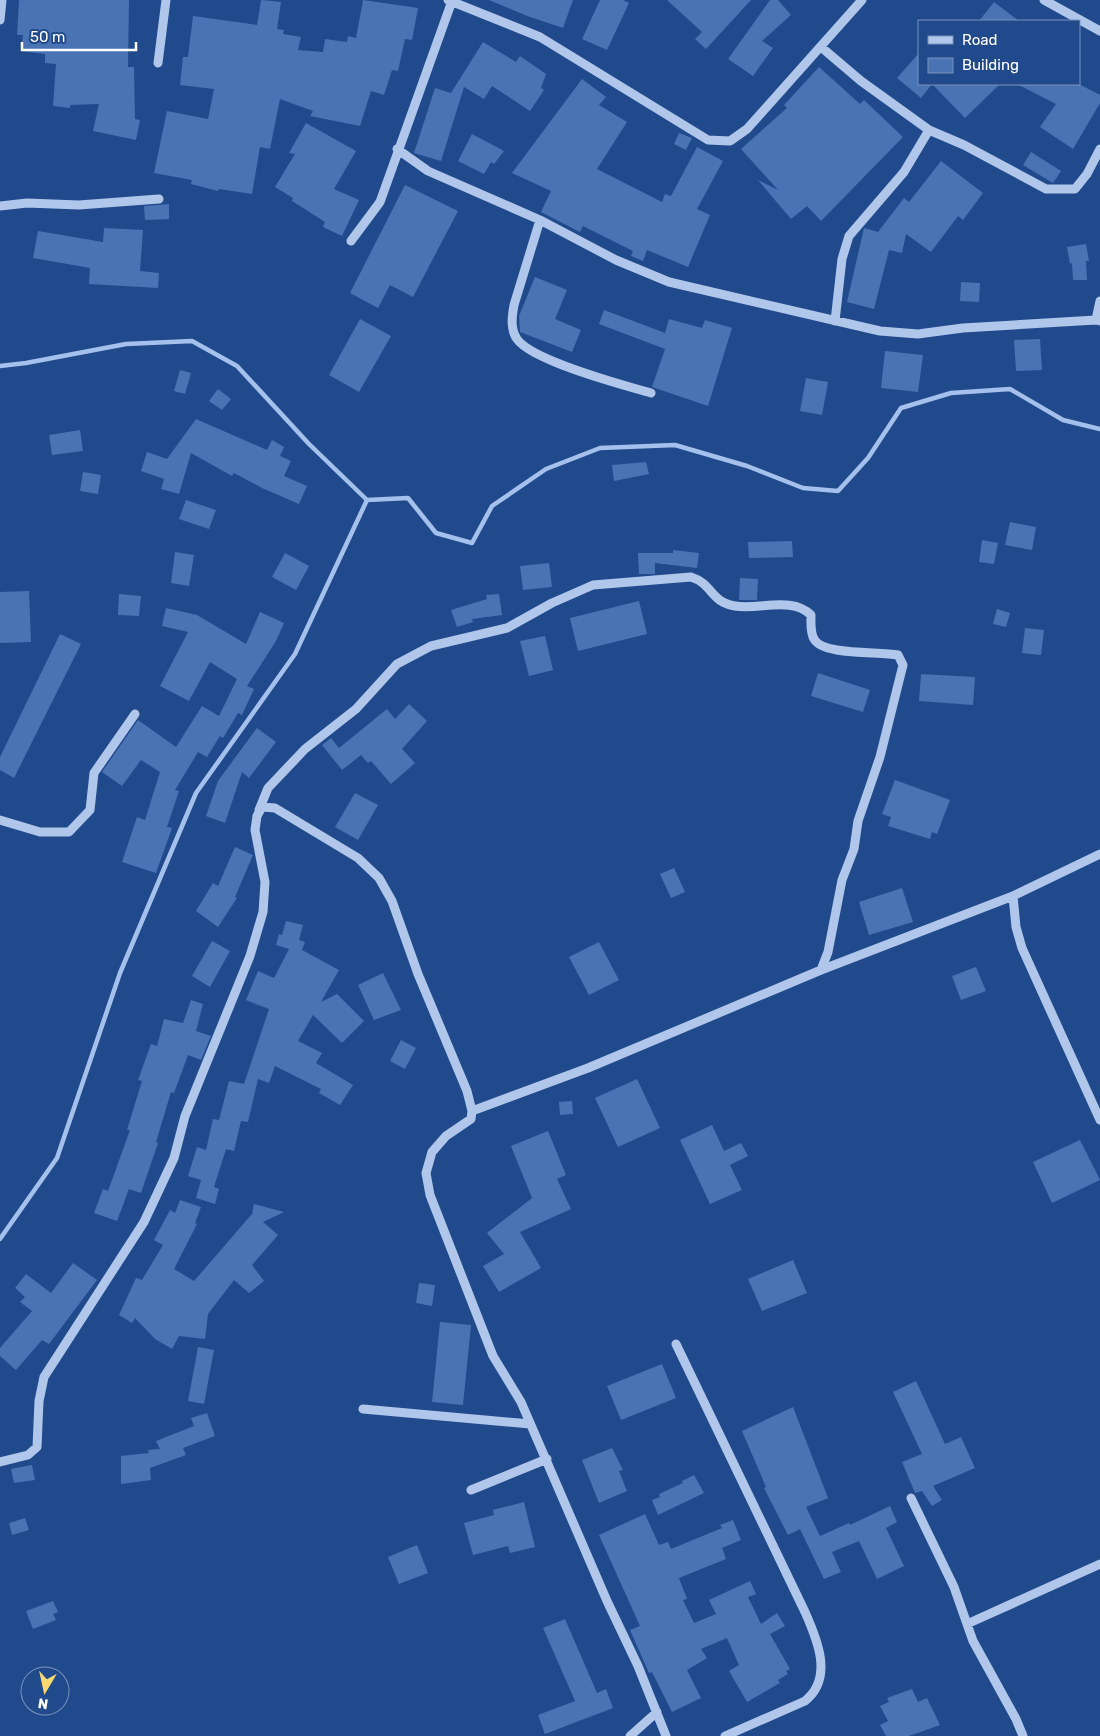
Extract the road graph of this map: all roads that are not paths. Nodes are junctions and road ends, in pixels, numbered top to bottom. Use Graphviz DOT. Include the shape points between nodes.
graph roads {
  1 [pos="2,0"];
  2 [pos="166,0"];
  3 [pos="862,0"];
  4 [pos="1044,0"];
  5 [pos="450,1"];
  6 [pos="0,20"];
  7 [pos="1100,31"];
  8 [pos="822,47"];
  9 [pos="158,63"];
  10 [pos="929,130"];
  11 [pos="398,149"];
  12 [pos="1100,149"];
  13 [pos="159,199"];
  14 [pos="0,206"];
  15 [pos="540,220"];
  16 [pos="351,241"];
  17 [pos="1100,301"];
  18 [pos="835,321"];
  19 [pos="1098,321"];
  20 [pos="651,393"];
  21 [pos="135,714"];
  22 [pos="259,810"];
  23 [pos="0,820"];
  24 [pos="1100,854"];
  25 [pos="1013,896"];
  26 [pos="821,970"];
  27 [pos="472,1111"];
  28 [pos="1100,1120"];
  29 [pos="676,1344"];
  30 [pos="363,1409"];
  31 [pos="530,1424"];
  32 [pos="547,1459"];
  33 [pos="0,1462"];
  34 [pos="471,1490"];
  35 [pos="912,1498"];
  36 [pos="1100,1564"];
  37 [pos="967,1624"];
  38 [pos="657,1712"];
  39 [pos="630,1736"];
  40 [pos="666,1736"];
  41 [pos="725,1736"];
  42 [pos="1022,1736"];
  1 -- 6 [label="street"];
  2 -- 9 [label="street"];
  3 -- 8 [label="street"];
  4 -- 7 [label="street"];
  5 -- 8 [label="street" via="540,37 708,140 730,141 747,129"];
  5 -- 11 [label="street"];
  8 -- 10 [label="street" via="861,81"];
  10 -- 12 [label="street" via="1046,189 1075,189"];
  10 -- 18 [label="street" via="904,172 849,236 842,259"];
  11 -- 15 [label="street" via="428,171"];
  11 -- 16 [label="street" via="380,202"];
  13 -- 14 [label="street" via="114,204 27,203"];
  15 -- 18 [label="street" via="616,260 669,282"];
  15 -- 20 [label="street" via="514,305 512,319 516,337 527,348 571,368"];
  17 -- 19 [label="street"];
  18 -- 19 [label="street" via="880,331 918,334 963,328"];
  21 -- 23 [label="street" via="94,773 90,810 69,832 40,832"];
  22 -- 26 [label="street" via="268,788 305,749 356,709 397,664 431,646 507,628 593,585 691,577 703,581 720,601 735,606 794,605 811,615 814,639 824,647 898,655 903,665 880,757 858,820 854,849 842,880 828,952"];
  22 -- 27 [label="street" via="274,808 358,858 379,878 392,901 418,974 468,1092"];
  22 -- 33 [label="street" via="256,830 265,882 263,912 250,956 186,1116 174,1158 144,1222 44,1377 39,1401 37,1447 28,1455"];
  24 -- 25 [label="street"];
  25 -- 26 [label="street"];
  25 -- 28 [label="street" via="1022,948"];
  26 -- 27 [label="street" via="588,1068"];
  27 -- 31 [label="street" via="471,1119 446,1136 432,1152 427,1163 427,1182 493,1356 521,1402"];
  29 -- 41 [label="street" via="805,1612 817,1639 820,1656 821,1675 814,1694"];
  30 -- 31 [label="street"];
  31 -- 32 [label="street"];
  32 -- 34 [label="street"];
  32 -- 38 [label="street"];
  35 -- 37 [label="street" via="954,1587"];
  36 -- 37 [label="street"];
  37 -- 42 [label="street"];
  38 -- 39 [label="street"];
  38 -- 40 [label="street"];
}
